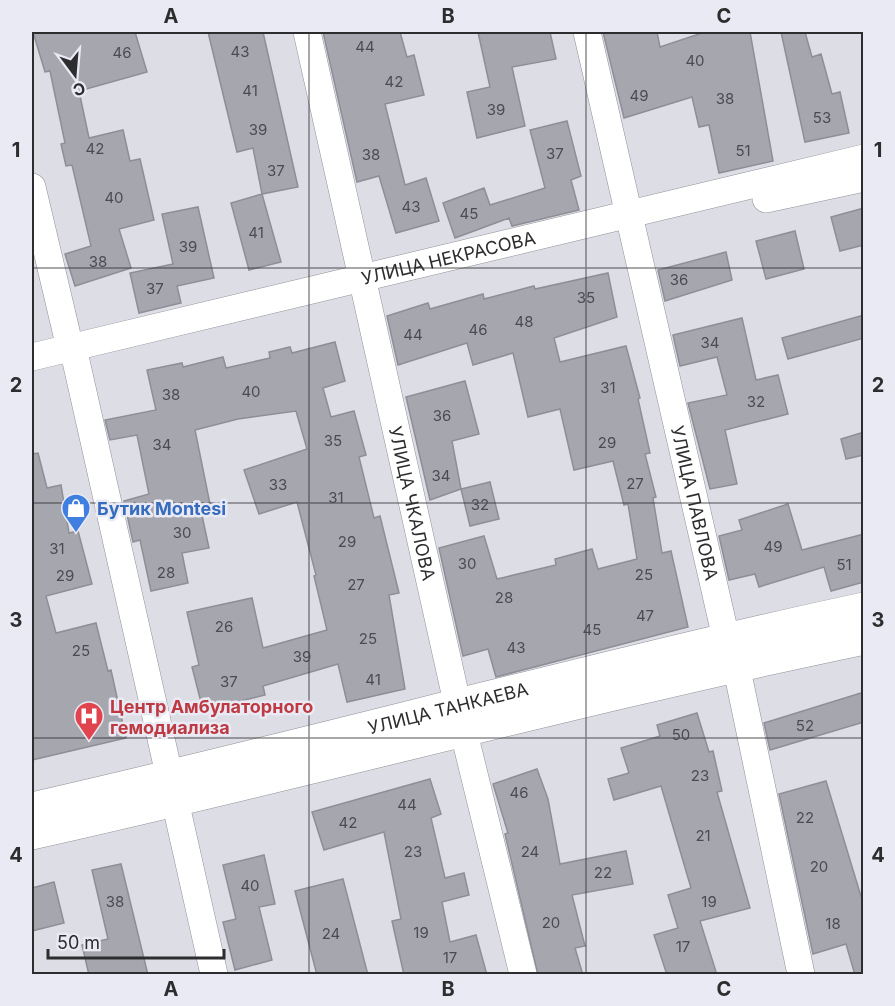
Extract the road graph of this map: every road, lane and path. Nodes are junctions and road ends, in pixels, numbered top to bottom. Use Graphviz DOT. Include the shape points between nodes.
graph roads {
  1 [pos="307,32"];
  2 [pos="587,32"];
  3 [pos="864,158"];
  4 [pos="864,178"];
  5 [pos="32,187"];
  6 [pos="632,220"];
  7 [pos="365,286"];
  8 [pos="73,354"];
  9 [pos="32,357"];
  10 [pos="32,371"];
  11 [pos="864,609"];
  12 [pos="864,638"];
  13 [pos="731,652"];
  14 [pos="461,717"];
  15 [pos="172,789"];
  16 [pos="32,809"];
  17 [pos="32,833"];
  18 [pos="214,975"];
  19 [pos="523,975"];
  20 [pos="801,975"];
  1 -- 7 [label="street, УЛИЦА ЧКАЛОВА"];
  2 -- 6 [label="street, УЛИЦА ПАВЛОВА"];
  3 -- 6 [label="street, УЛИЦА НЕКРАСОВА"];
  4 -- 6 [label="street, УЛИЦА НЕКРАСОВА"];
  5 -- 8 [label="street"];
  6 -- 7 [label="street, УЛИЦА НЕКРАСОВА"];
  6 -- 13 [label="street, УЛИЦА ПАВЛОВА"];
  7 -- 8 [label="street, УЛИЦА НЕКРАСОВА"];
  7 -- 14 [label="street, УЛИЦА ЧКАЛОВА"];
  8 -- 9 [label="street, УЛИЦА НЕКРАСОВА"];
  8 -- 10 [label="street, УЛИЦА НЕКРАСОВА"];
  8 -- 15 [label="street"];
  11 -- 13 [label="main road, УЛИЦА ТАНКАЕВА"];
  12 -- 13 [label="main road, УЛИЦА ТАНКАЕВА"];
  13 -- 14 [label="main road, УЛИЦА ТАНКАЕВА"];
  13 -- 20 [label="street, УЛИЦА ПАВЛОВА"];
  14 -- 15 [label="main road, УЛИЦА ТАНКАЕВА"];
  14 -- 19 [label="street, УЛИЦА ЧКАЛОВА"];
  15 -- 16 [label="main road, УЛИЦА ТАНКАЕВА"];
  15 -- 17 [label="main road, УЛИЦА ТАНКАЕВА"];
  15 -- 18 [label="street"];
}
